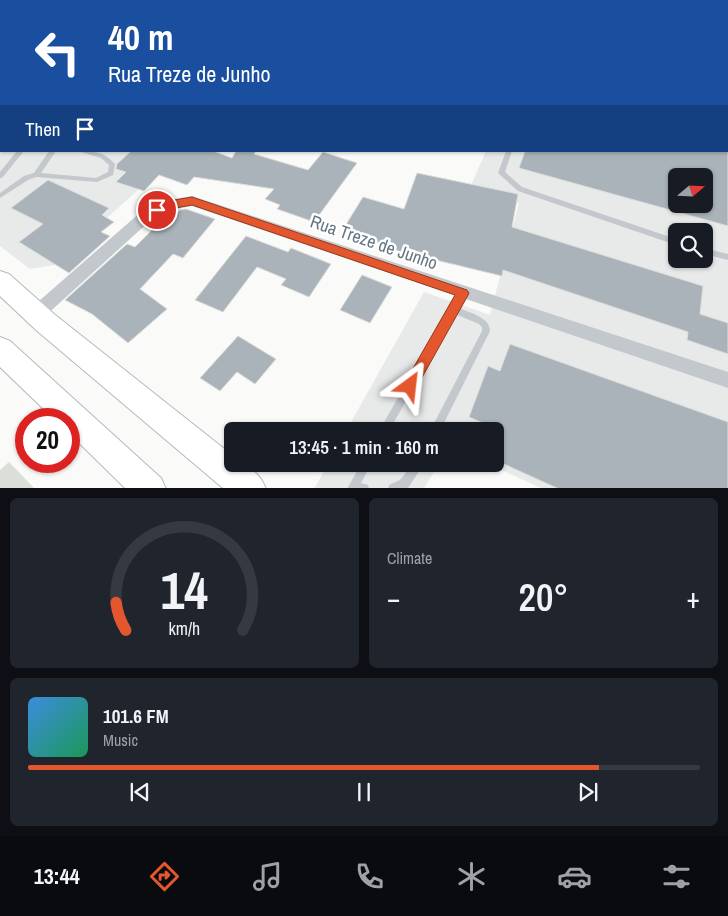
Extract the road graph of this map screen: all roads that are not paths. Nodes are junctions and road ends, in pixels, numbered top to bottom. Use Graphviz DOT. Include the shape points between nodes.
graph roads {
  1 [pos="20,152"];
  2 [pos="52,152"];
  3 [pos="87,152"];
  4 [pos="509,152"];
  5 [pos="36,175"];
  6 [pos="0,176"];
  7 [pos="0,196"];
  8 [pos="668,239"];
  9 [pos="713,253"];
  10 [pos="728,257"];
  11 [pos="0,281"];
  12 [pos="463,293"];
  13 [pos="453,309"];
  14 [pos="37,313"];
  15 [pos="0,349"];
  16 [pos="728,380"];
  17 [pos="389,422"];
  18 [pos="440,422"];
  19 [pos="363,472"];
  20 [pos="413,472"];
  21 [pos="150,488"];
  22 [pos="250,488"];
  23 [pos="356,488"];
  24 [pos="393,488"];
  1 -- 6 [label="lane"];
  2 -- 5 [label="lane"];
  3 -- 5 [label="lane" via="103,156 112,164 111,173 97,180"];
  4 -- 8 [label="lane" via="501,173 520,189"];
  5 -- 7 [label="lane"];
  9 -- 10 [label="lane"];
  11 -- 14 [label="main road"];
  12 -- 13 [label="lane"];
  12 -- 14 [label="street, Rua Treze de Junho" via="192,201 167,205 146,215"];
  12 -- 16 [label="street, Rua Treze de Junho"];
  13 -- 17 [label="lane"];
  13 -- 18 [label="lane" via="482,322 486,331"];
  14 -- 22 [label="main road"];
  15 -- 21 [label="main road"];
  19 -- 23 [label="lane"];
  20 -- 24 [label="lane" via="404,484"];
}
